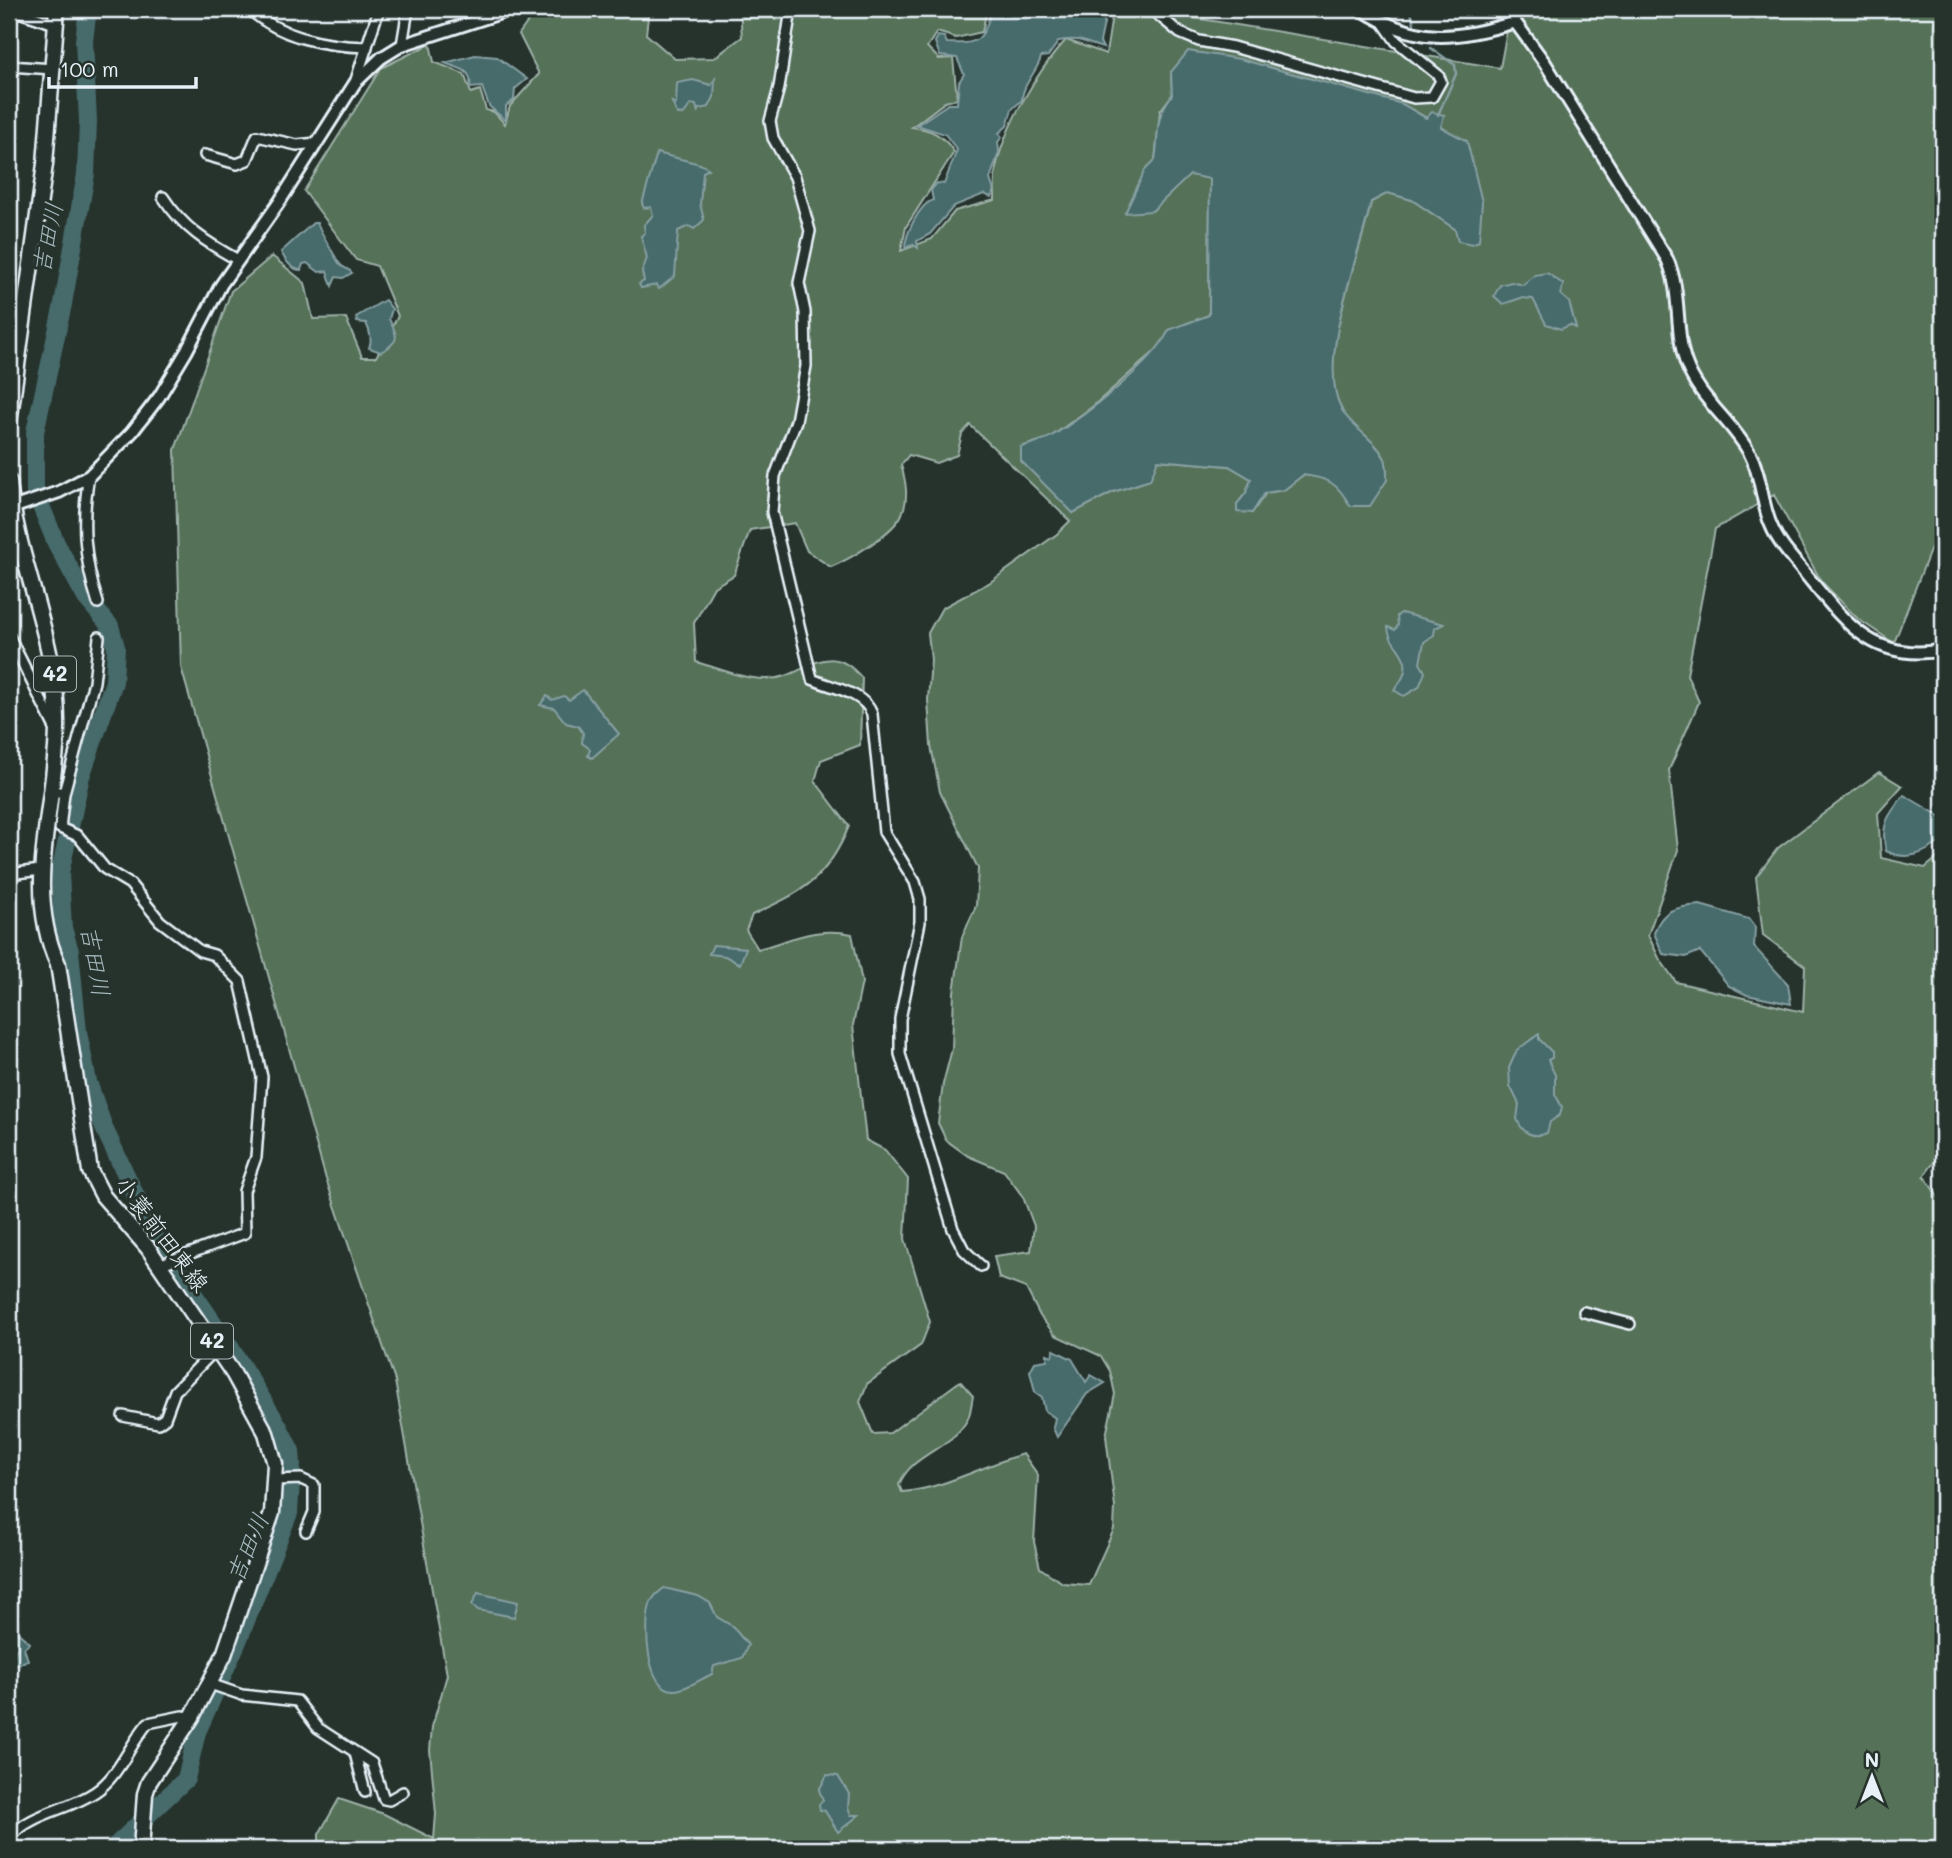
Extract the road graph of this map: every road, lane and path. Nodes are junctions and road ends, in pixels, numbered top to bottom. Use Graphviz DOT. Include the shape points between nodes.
graph roads {
  1 [pos="10,9"];
  2 [pos="57,9"];
  3 [pos="249,9"];
  4 [pos="379,9"];
  5 [pos="408,9"];
  6 [pos="513,9"];
  7 [pos="791,9"];
  8 [pos="1151,9"];
  9 [pos="1361,9"];
  10 [pos="1513,9"];
  11 [pos="1515,22"];
  12 [pos="1384,23"];
  13 [pos="55,24"];
  14 [pos="402,45"];
  15 [pos="368,47"];
  16 [pos="9,66"];
  17 [pos="53,69"];
  18 [pos="355,83"];
  19 [pos="317,143"];
  20 [pos="205,155"];
  21 [pos="163,197"];
  22 [pos="238,260"];
  23 [pos="14,331"];
  24 [pos="9,423"];
  25 [pos="89,476"];
  26 [pos="9,482"];
  27 [pos="11,508"];
  28 [pos="98,603"];
  29 [pos="9,636"];
  30 [pos="99,636"];
  31 [pos="1943,650"];
  32 [pos="57,731"];
  33 [pos="57,791"];
  34 [pos="41,870"];
  35 [pos="9,874"];
  36 [pos="161,1265"];
  37 [pos="981,1266"];
  38 [pos="1584,1312"];
  39 [pos="1630,1324"];
  40 [pos="216,1349"];
  41 [pos="122,1416"];
  42 [pos="279,1480"];
  43 [pos="306,1531"];
  44 [pos="215,1686"];
  45 [pos="192,1717"];
  46 [pos="355,1753"];
  47 [pos="365,1792"];
  48 [pos="403,1792"];
  49 [pos="9,1838"];
  50 [pos="141,1849"];
  1 -- 13 [label="street"];
  2 -- 13 [label="main road"];
  3 -- 15 [label="street" via="267,25 319,44"];
  4 -- 15 [label="street"];
  5 -- 14 [label="street"];
  6 -- 14 [label="street"];
  7 -- 37 [label="street" via="770,121 773,138 795,177 810,231 799,283 806,312 806,366 796,421 775,476 772,512 812,679 858,696 872,714 884,832 915,882 920,899 920,922 900,1019 900,1055 953,1229 964,1250"];
  8 -- 12 [label="street" via="1180,33 1199,41 1414,98 1432,97 1441,81 1438,75 1396,41"];
  9 -- 12 [label="street"];
  10 -- 11 [label="street"];
  11 -- 12 [label="street" via="1455,35 1422,36"];
  11 -- 31 [label="street" via="1667,259 1674,276 1686,364 1696,385 1751,456 1764,507 1779,541 1844,620 1872,643 1911,653"];
  13 -- 17 [label="main road"];
  14 -- 18 [label="street"];
  15 -- 18 [label="street"];
  16 -- 17 [label="street"];
  17 -- 23 [label="main road" via="45,164"];
  18 -- 19 [label="street"];
  19 -- 20 [label="street" via="298,145 257,136 247,160 237,164"];
  19 -- 22 [label="street"];
  21 -- 22 [label="street" via="198,238"];
  22 -- 25 [label="street" via="159,397 108,460"];
  23 -- 24 [label="main road"];
  25 -- 27 [label="street"];
  25 -- 28 [label="street" via="84,554"];
  26 -- 27 [label="main road, 小蓑前田東線 / 42"];
  27 -- 32 [label="main road, 小蓑前田東線 / 42" via="54,667"];
  29 -- 32 [label="street"];
  30 -- 33 [label="street" via="94,682"];
  32 -- 33 [label="main road, 小蓑前田東線 / 42"];
  33 -- 34 [label="main road, 小蓑前田東線 / 42"];
  33 -- 36 [label="street" via="60,828 78,836 106,869 130,884 160,921 200,951 214,955 240,981 262,1077 256,1157 244,1191 245,1233"];
  34 -- 35 [label="street"];
  34 -- 36 [label="main road, 小蓑前田東線 / 42" via="46,934 58,964 90,1171 103,1196"];
  36 -- 40 [label="main road, 小蓑前田東線 / 42"];
  38 -- 39 [label="street"];
  40 -- 41 [label="street" via="175,1391 158,1423"];
  40 -- 42 [label="main road, 小蓑前田東線 / 42" via="266,1433"];
  42 -- 43 [label="street" via="301,1479 314,1485 314,1512"];
  42 -- 44 [label="main road, 小蓑前田東線 / 42"];
  44 -- 45 [label="main road, 小蓑前田東線 / 42"];
  44 -- 46 [label="street" via="242,1695 297,1701 318,1728"];
  45 -- 49 [label="street" via="148,1723 116,1773 95,1791 28,1821"];
  45 -- 50 [label="main road, 小蓑前田東線 / 42" via="145,1794"];
  46 -- 47 [label="street"];
  46 -- 48 [label="street" via="372,1763 384,1799"];
}
